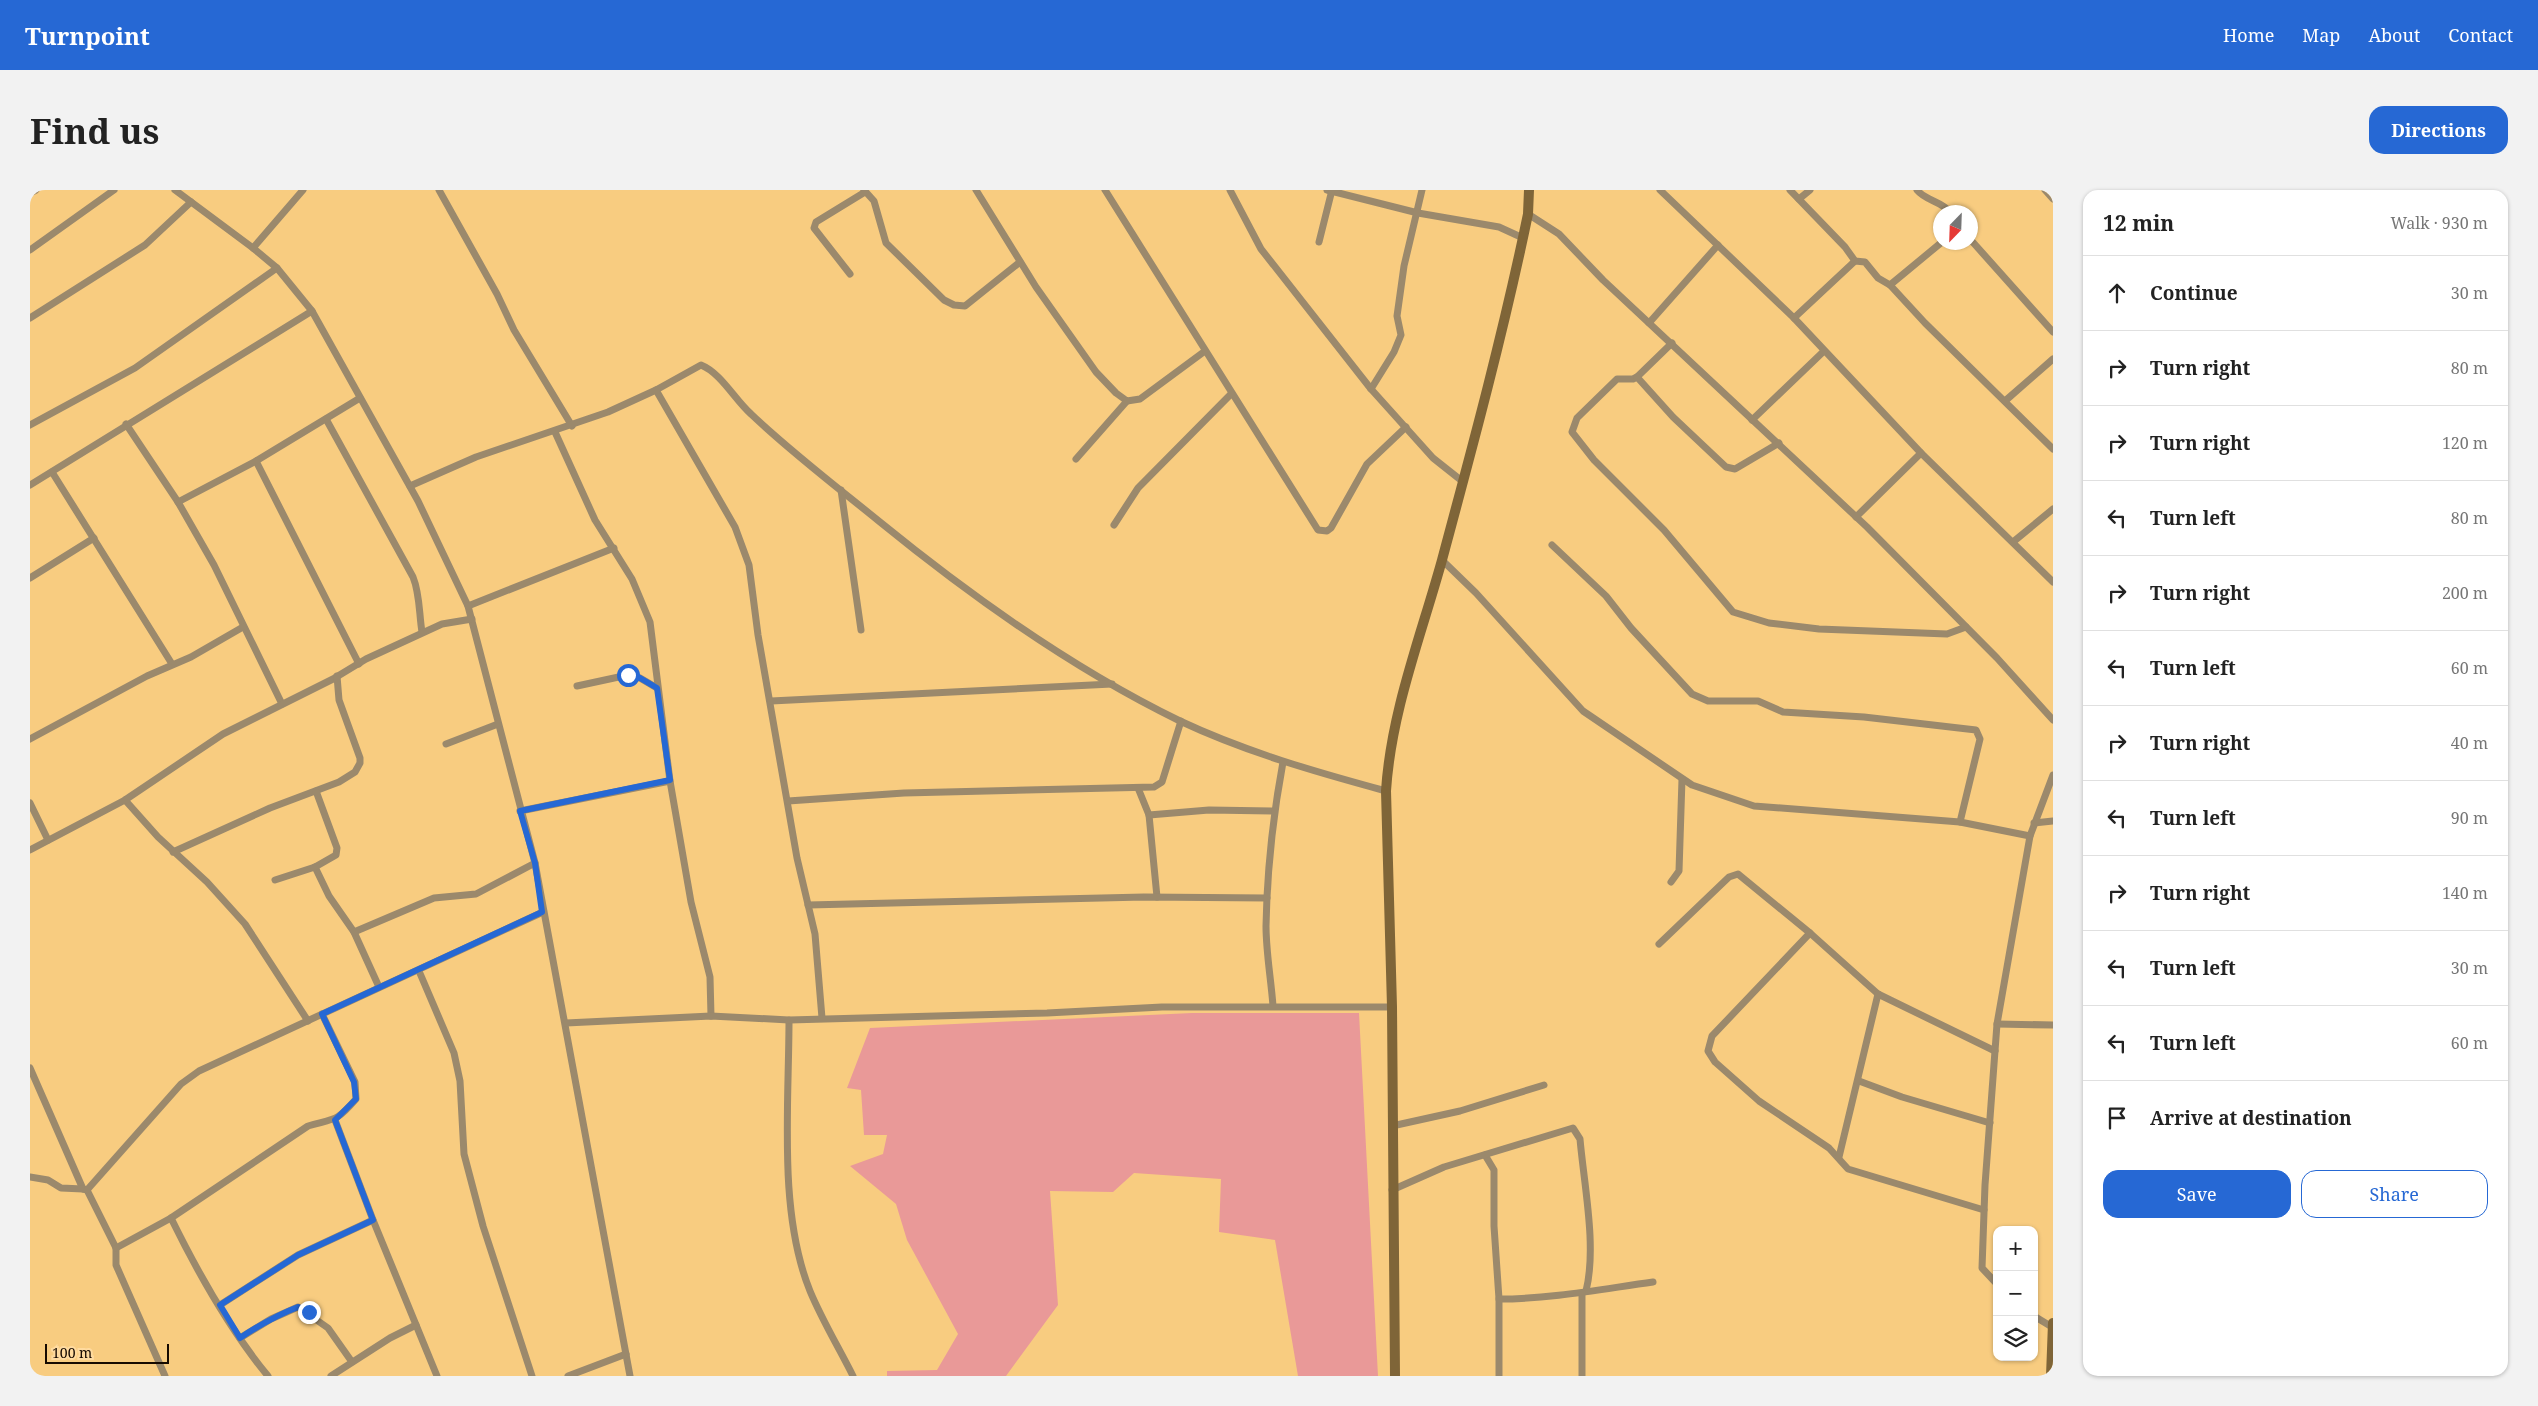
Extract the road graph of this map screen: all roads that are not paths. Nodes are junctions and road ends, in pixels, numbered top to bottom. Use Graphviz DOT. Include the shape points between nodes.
graph roads {
  1 [pos="36,190"];
  2 [pos="114,190"];
  3 [pos="174,190"];
  4 [pos="303,190"];
  5 [pos="439,190"];
  6 [pos="976,190"];
  7 [pos="1105,190"];
  8 [pos="1230,190"];
  9 [pos="1422,190"];
  10 [pos="1529,190"];
  11 [pos="1660,190"];
  12 [pos="1790,190"];
  13 [pos="1810,190"];
  14 [pos="1917,190"];
  15 [pos="2045,190"];
  16 [pos="865,191"];
  17 [pos="1330,191"];
  18 [pos="30,194"];
  19 [pos="1799,199"];
  20 [pos="2053,199"];
  21 [pos="191,202"];
  22 [pos="1942,205"];
  23 [pos="1418,213"];
  24 [pos="1528,214"];
  25 [pos="1523,238"];
  26 [pos="1319,242"];
  27 [pos="1718,245"];
  28 [pos="253,248"];
  29 [pos="1978,248"];
  30 [pos="1933,249"];
  31 [pos="30,250"];
  32 [pos="1855,261"];
  33 [pos="1020,262"];
  34 [pos="277,268"];
  35 [pos="850,274"];
  36 [pos="1890,285"];
  37 [pos="312,311"];
  38 [pos="30,318"];
  39 [pos="1794,318"];
  40 [pos="1649,323"];
  41 [pos="2053,332"];
  42 [pos="1672,343"];
  43 [pos="1205,351"];
  44 [pos="1824,352"];
  45 [pos="2053,359"];
  46 [pos="1637,376"];
  47 [pos="1372,389"];
  48 [pos="656,390"];
  49 [pos="1232,394"];
  50 [pos="360,398"];
  51 [pos="1128,401"];
  52 [pos="2006,401"];
  53 [pos="326,418"];
  54 [pos="1752,420"];
  55 [pos="126,424"];
  56 [pos="30,425"];
  57 [pos="572,426"];
  58 [pos="1406,427"];
  59 [pos="555,432"];
  60 [pos="1779,444"];
  61 [pos="2053,450"];
  62 [pos="1921,452"];
  63 [pos="1076,459"];
  64 [pos="256,461"];
  65 [pos="52,472"];
  66 [pos="1462,481"];
  67 [pos="30,485"];
  68 [pos="410,486"];
  69 [pos="841,490"];
  70 [pos="178,502"];
  71 [pos="2053,509"];
  72 [pos="1856,517"];
  73 [pos="1114,525"];
  74 [pos="94,538"];
  75 [pos="2013,542"];
  76 [pos="1552,545"];
  77 [pos="614,548"];
  78 [pos="1442,560"];
  79 [pos="30,578"];
  80 [pos="2053,582"];
  81 [pos="468,606"];
  82 [pos="472,619"];
  83 [pos="243,627"];
  84 [pos="1966,627"];
  85 [pos="861,630"];
  86 [pos="422,632"];
  87 [pos="172,664"];
  88 [pos="358,664"];
  89 [pos="337,676"];
  90 [pos="1112,684"];
  91 [pos="578,686"];
  92 [pos="657,688"];
  93 [pos="771,701"];
  94 [pos="282,704"];
  95 [pos="2053,720"];
  96 [pos="1181,721"];
  97 [pos="498,724"];
  98 [pos="30,739"];
  99 [pos="446,744"];
  100 [pos="1283,762"];
  101 [pos="2053,775"];
  102 [pos="1682,779"];
  103 [pos="670,780"];
  104 [pos="1138,788"];
  105 [pos="316,790"];
  106 [pos="1386,791"];
  107 [pos="125,800"];
  108 [pos="788,801"];
  109 [pos="30,803"];
  110 [pos="520,811"];
  111 [pos="1274,811"];
  112 [pos="1149,815"];
  113 [pos="2053,820"];
  114 [pos="1960,822"];
  115 [pos="2034,823"];
  116 [pos="2030,836"];
  117 [pos="48,840"];
  118 [pos="30,850"];
  119 [pos="173,852"];
  120 [pos="535,863"];
  121 [pos="315,867"];
  122 [pos="276,880"];
  123 [pos="1671,882"];
  124 [pos="1156,897"];
  125 [pos="1267,898"];
  126 [pos="808,906"];
  127 [pos="542,912"];
  128 [pos="354,932"];
  129 [pos="1810,933"];
  130 [pos="1659,944"];
  131 [pos="419,971"];
  132 [pos="379,987"];
  133 [pos="1878,994"];
  134 [pos="1273,1006"];
  135 [pos="1392,1007"];
  136 [pos="322,1014"];
  137 [pos="711,1016"];
  138 [pos="822,1018"];
  139 [pos="789,1020"];
  140 [pos="308,1021"];
  141 [pos="566,1023"];
  142 [pos="1997,1024"];
  143 [pos="2053,1025"];
  144 [pos="1995,1051"];
  145 [pos="30,1068"];
  146 [pos="1859,1081"];
  147 [pos="1544,1085"];
  148 [pos="335,1120"];
  149 [pos="1990,1123"];
  150 [pos="1392,1126"];
  151 [pos="1485,1155"];
  152 [pos="1839,1157"];
  153 [pos="30,1177"];
  154 [pos="85,1189"];
  155 [pos="1392,1190"];
  156 [pos="1984,1210"];
  157 [pos="171,1218"];
  158 [pos="373,1220"];
  159 [pos="116,1248"];
  160 [pos="1993,1280"];
  161 [pos="1653,1282"];
  162 [pos="1584,1292"];
  163 [pos="1499,1299"];
  164 [pos="220,1305"];
  165 [pos="2038,1318"];
  166 [pos="416,1325"];
  167 [pos="2052,1325"];
  168 [pos="240,1338"];
  169 [pos="626,1354"];
  170 [pos="352,1362"];
  171 [pos="165,1376"];
  172 [pos="268,1376"];
  173 [pos="331,1376"];
  174 [pos="437,1376"];
  175 [pos="532,1376"];
  176 [pos="568,1376"];
  177 [pos="630,1376"];
  178 [pos="854,1376"];
  179 [pos="1396,1376"];
  180 [pos="1499,1376"];
  181 [pos="1582,1376"];
  182 [pos="2051,1376"];
  1 -- 18 [label="street"];
  2 -- 31 [label="street"];
  3 -- 21 [label="street"];
  4 -- 28 [label="street"];
  5 -- 57 [label="street" via="514,330"];
  6 -- 33 [label="street"];
  7 -- 43 [label="street"];
  8 -- 47 [label="street" via="1261,249"];
  9 -- 23 [label="street"];
  10 -- 24 [label="main road"];
  11 -- 27 [label="street"];
  12 -- 19 [label="street"];
  13 -- 19 [label="street"];
  14 -- 22 [label="street" via="1923,197"];
  15 -- 20 [label="street"];
  16 -- 33 [label="street" via="874,201 886,243 954,306 965,306"];
  16 -- 35 [label="street" via="816,222 814,228"];
  17 -- 23 [label="street"];
  17 -- 26 [label="street"];
  19 -- 32 [label="street" via="1845,246"];
  21 -- 28 [label="street"];
  21 -- 38 [label="street" via="145,245"];
  23 -- 25 [label="street" via="1499,227"];
  23 -- 47 [label="street" via="1404,266 1398,316 1401,335"];
  24 -- 25 [label="main road"];
  24 -- 40 [label="street" via="1559,234"];
  25 -- 66 [label="main road"];
  27 -- 39 [label="street"];
  27 -- 40 [label="street"];
  28 -- 34 [label="street"];
  29 -- 41 [label="street"];
  30 -- 36 [label="street"];
  32 -- 36 [label="street" via="1865,262 1878,278"];
  32 -- 39 [label="street"];
  33 -- 51 [label="street" via="1096,372"];
  34 -- 37 [label="street"];
  34 -- 56 [label="street" via="134,368"];
  36 -- 52 [label="street"];
  37 -- 50 [label="street"];
  37 -- 55 [label="street" via="215,373"];
  39 -- 44 [label="street"];
  40 -- 42 [label="street"];
  42 -- 46 [label="street"];
  42 -- 54 [label="street"];
  43 -- 49 [label="street"];
  43 -- 51 [label="street" via="1140,399"];
  44 -- 54 [label="street"];
  44 -- 62 [label="street"];
  45 -- 52 [label="street"];
  46 -- 60 [label="street" via="1726,467 1735,469"];
  46 -- 84 [label="street" via="1633,380 1617,379 1577,418 1572,432 1594,460 1664,530 1733,612 1769,623 1819,629 1947,634"];
  47 -- 58 [label="street"];
  48 -- 57 [label="street"];
  48 -- 69 [label="street" via="695,368 705,367 750,414"];
  48 -- 93 [label="street" via="745,551"];
  49 -- 58 [label="street" via="1315,527 1322,531 1331,528 1373,456"];
  49 -- 73 [label="street" via="1138,488"];
  50 -- 53 [label="street"];
  50 -- 68 [label="street"];
  51 -- 63 [label="street"];
  52 -- 61 [label="street"];
  53 -- 64 [label="street"];
  53 -- 86 [label="street" via="413,577 418,589"];
  54 -- 60 [label="street"];
  55 -- 65 [label="street"];
  55 -- 70 [label="street"];
  57 -- 59 [label="street"];
  58 -- 66 [label="street" via="1433,458"];
  59 -- 68 [label="street" via="476,457"];
  59 -- 77 [label="street" via="595,520"];
  60 -- 72 [label="street"];
  62 -- 72 [label="street"];
  62 -- 75 [label="street"];
  64 -- 70 [label="street"];
  64 -- 88 [label="street"];
  65 -- 67 [label="street"];
  65 -- 74 [label="street"];
  66 -- 78 [label="main road"];
  68 -- 81 [label="street"];
  69 -- 85 [label="street"];
  69 -- 90 [label="street" via="978,597"];
  70 -- 83 [label="street" via="214,565"];
  71 -- 75 [label="street"];
  72 -- 84 [label="street"];
  74 -- 79 [label="street"];
  74 -- 87 [label="street"];
  75 -- 80 [label="street"];
  76 -- 114 [label="street" via="1606,596 1692,694 1708,701 1758,701 1783,712 1976,730 1980,739"];
  77 -- 81 [label="street"];
  77 -- 92 [label="street" via="650,622"];
  78 -- 102 [label="street" via="1583,711"];
  78 -- 106 [label="main road" via="1394,728"];
  81 -- 82 [label="street"];
  82 -- 86 [label="street" via="455,620"];
  82 -- 97 [label="street"];
  83 -- 87 [label="street" via="191,657"];
  83 -- 94 [label="street"];
  84 -- 95 [label="street"];
  86 -- 88 [label="street"];
  87 -- 98 [label="street"];
  88 -- 89 [label="street"];
  89 -- 94 [label="street"];
  89 -- 105 [label="street" via="339,700 360,763 349,776"];
  90 -- 93 [label="street"];
  90 -- 96 [label="street"];
  91 -- 92 [label="street" via="628,675"];
  92 -- 103 [label="street"];
  93 -- 108 [label="street"];
  94 -- 107 [label="street" via="223,734"];
  96 -- 100 [label="street"];
  96 -- 104 [label="street" via="1162,782 1154,787"];
  97 -- 99 [label="street"];
  97 -- 110 [label="street"];
  100 -- 106 [label="street"];
  100 -- 111 [label="street"];
  101 -- 115 [label="street"];
  102 -- 114 [label="street" via="1713,794 1754,806"];
  102 -- 123 [label="street" via="1679,871"];
  103 -- 110 [label="street"];
  103 -- 137 [label="street" via="691,902 710,977"];
  104 -- 108 [label="street" via="904,793"];
  104 -- 112 [label="street"];
  105 -- 119 [label="street"];
  105 -- 121 [label="street" via="338,852"];
  106 -- 135 [label="main road"];
  107 -- 117 [label="street"];
  107 -- 119 [label="street"];
  108 -- 126 [label="street"];
  109 -- 117 [label="street"];
  110 -- 120 [label="street"];
  111 -- 112 [label="street" via="1209,810"];
  111 -- 125 [label="street"];
  112 -- 124 [label="street"];
  113 -- 115 [label="street"];
  114 -- 116 [label="street"];
  115 -- 116 [label="street"];
  116 -- 142 [label="street"];
  117 -- 118 [label="street"];
  119 -- 140 [label="street" via="207,882 245,924"];
  120 -- 127 [label="street"];
  120 -- 128 [label="street" via="476,894 434,898"];
  121 -- 122 [label="street"];
  121 -- 128 [label="street" via="329,896"];
  124 -- 125 [label="street"];
  124 -- 126 [label="street"];
  125 -- 134 [label="street" via="1266,928"];
  126 -- 138 [label="street" via="815,934"];
  127 -- 131 [label="street"];
  127 -- 141 [label="street"];
  128 -- 132 [label="street"];
  129 -- 130 [label="street" via="1738,874 1729,877"];
  129 -- 133 [label="street"];
  129 -- 152 [label="street" via="1712,1036 1708,1051 1715,1062 1759,1101"];
  131 -- 132 [label="street"];
  131 -- 175 [label="street" via="454,1053 460,1081 464,1154 483,1226"];
  132 -- 136 [label="street"];
  133 -- 144 [label="street"];
  133 -- 146 [label="street"];
  134 -- 135 [label="street"];
  134 -- 138 [label="street"];
  135 -- 150 [label="main road"];
  136 -- 140 [label="street"];
  136 -- 148 [label="street" via="354,1082 356,1099"];
  137 -- 139 [label="street"];
  137 -- 141 [label="street"];
  138 -- 139 [label="street"];
  139 -- 178 [label="street" via="788,1196 795,1238 810,1291"];
  140 -- 154 [label="street" via="232,1054 181,1084"];
  141 -- 169 [label="street"];
  142 -- 143 [label="street"];
  142 -- 144 [label="street"];
  144 -- 149 [label="street"];
  145 -- 154 [label="street"];
  146 -- 149 [label="street"];
  146 -- 152 [label="street"];
  147 -- 150 [label="street" via="1460,1112"];
  148 -- 157 [label="street" via="308,1126"];
  148 -- 158 [label="street"];
  149 -- 156 [label="street"];
  150 -- 155 [label="main road"];
  151 -- 155 [label="street" via="1444,1167"];
  151 -- 162 [label="street" via="1573,1128 1576,1130 1580,1139 1588,1228 1590,1276"];
  151 -- 163 [label="street" via="1494,1170"];
  152 -- 156 [label="street" via="1848,1169"];
  153 -- 154 [label="street" via="48,1180 61,1188"];
  154 -- 159 [label="street"];
  155 -- 179 [label="main road"];
  156 -- 160 [label="street" via="1982,1268"];
  157 -- 159 [label="street"];
  157 -- 164 [label="street" via="193,1263"];
  158 -- 164 [label="street" via="298,1255"];
  158 -- 166 [label="street"];
  159 -- 171 [label="street" via="116,1265"];
  161 -- 162 [label="street"];
  162 -- 163 [label="street"];
  162 -- 181 [label="street"];
  163 -- 180 [label="street"];
  164 -- 168 [label="street"];
  165 -- 167 [label="street"];
  166 -- 170 [label="street"];
  166 -- 174 [label="street"];
  167 -- 182 [label="main road"];
  168 -- 170 [label="street" via="271,1318 298,1307 328,1328"];
  168 -- 172 [label="street"];
  169 -- 176 [label="street"];
  169 -- 177 [label="street"];
  170 -- 173 [label="street"];
}
